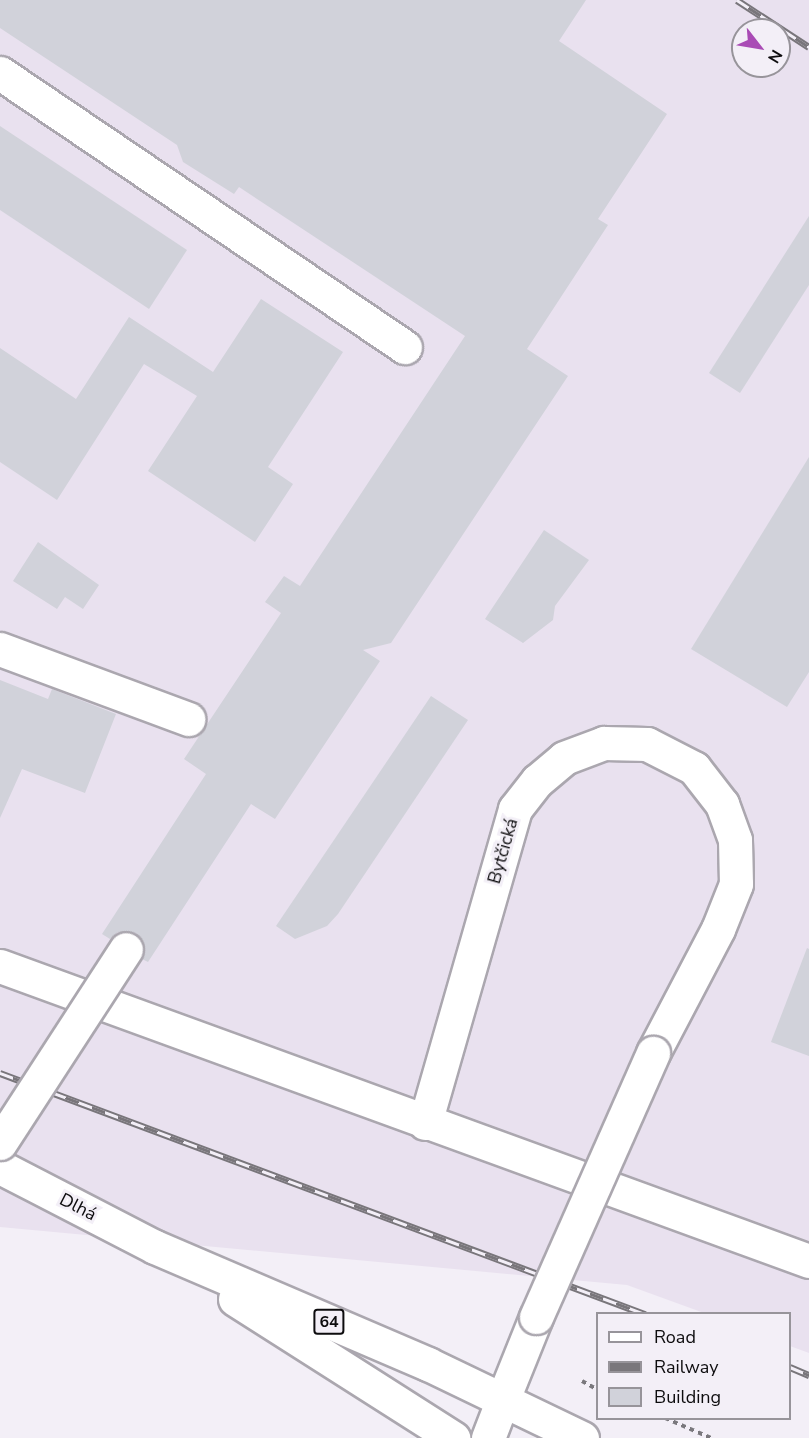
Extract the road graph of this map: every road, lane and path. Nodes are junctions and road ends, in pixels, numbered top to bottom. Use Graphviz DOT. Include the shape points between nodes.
graph roads {
  1 [pos="0,73"];
  2 [pos="405,347"];
  3 [pos="0,649"];
  4 [pos="188,719"];
  5 [pos="126,949"];
  6 [pos="0,966"];
  7 [pos="425,1123"];
  8 [pos="0,1143"];
  9 [pos="0,1167"];
  10 [pos="155,1247"];
  11 [pos="809,1261"];
  12 [pos="582,1381"];
  13 [pos="596,1388"];
  14 [pos="503,1399"];
  15 [pos="667,1420"];
  16 [pos="453,1438"];
  17 [pos="488,1438"];
  18 [pos="582,1438"];
  19 [pos="711,1438"];
  1 -- 2 [label="street"];
  3 -- 4 [label="street"];
  5 -- 8 [label="street, bridge"];
  6 -- 7 [label="street"];
  7 -- 11 [label="street"];
  7 -- 14 [label="street, Bytčická, bridge" via="515,809 537,781 564,758 604,743 647,744 694,768 722,804 735,840 736,884 718,929 653,1053"];
  9 -- 10 [label="street, Dlhá / 64"];
  10 -- 14 [label="street, 64"];
  10 -- 16 [label="street, 64"];
  12 -- 13 [label="path"];
  14 -- 17 [label="street, Bytčická"];
  14 -- 18 [label="street"];
  15 -- 19 [label="path"];
}
